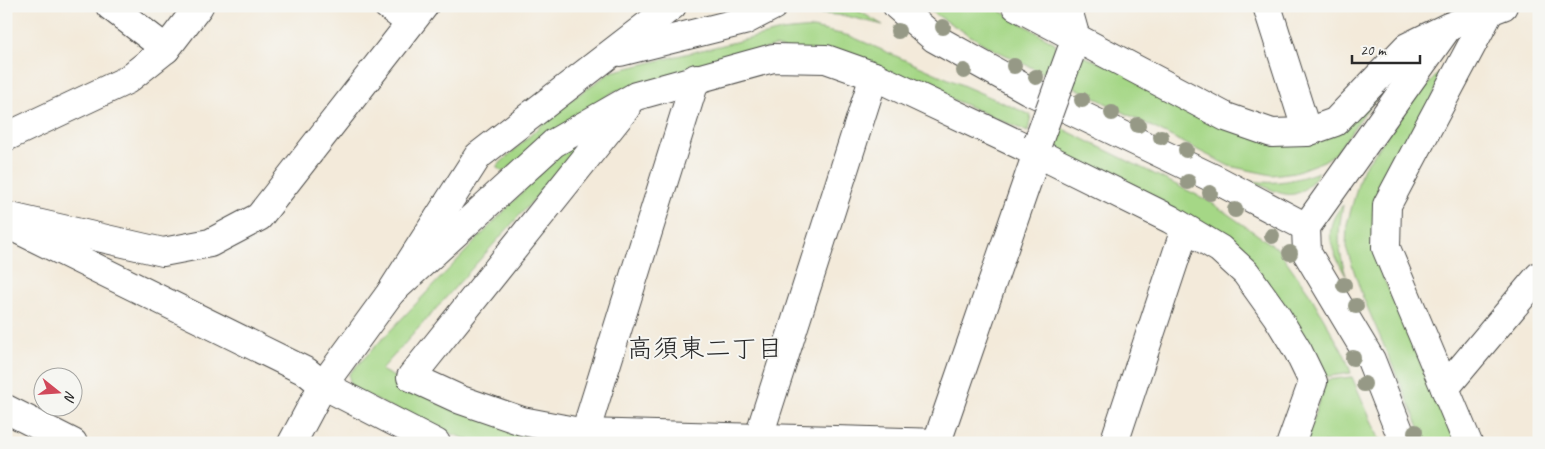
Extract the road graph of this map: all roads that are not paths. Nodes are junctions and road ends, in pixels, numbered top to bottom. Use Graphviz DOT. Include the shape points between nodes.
graph roads {
  1 [pos="110,6"];
  2 [pos="199,6"];
  3 [pos="388,6"];
  4 [pos="672,6"];
  5 [pos="772,6"];
  6 [pos="897,6"];
  7 [pos="1016,6"];
  8 [pos="1066,6"];
  9 [pos="1267,6"];
  10 [pos="1496,9"];
  11 [pos="417,15"];
  12 [pos="1445,16"];
  13 [pos="1076,38"];
  14 [pos="166,49"];
  15 [pos="611,54"];
  16 [pos="874,76"];
  17 [pos="696,78"];
  18 [pos="636,96"];
  19 [pos="1307,132"];
  20 [pos="6,137"];
  21 [pos="1038,148"];
  22 [pos="6,216"];
  23 [pos="6,224"];
  24 [pos="1306,227"];
  25 [pos="1185,229"];
  26 [pos="1539,276"];
  27 [pos="391,292"];
  28 [pos="323,384"];
  29 [pos="1445,388"];
  30 [pos="6,409"];
  31 [pos="585,433"];
  32 [pos="758,439"];
  33 [pos="939,442"];
  34 [pos="73,443"];
  35 [pos="292,443"];
  36 [pos="436,443"];
  37 [pos="1114,443"];
  38 [pos="1291,443"];
  39 [pos="1404,443"];
  40 [pos="1468,443"];
  1 -- 14 [label="street"];
  2 -- 14 [label="street"];
  3 -- 11 [label="street"];
  4 -- 15 [label="street"];
  5 -- 15 [label="street" via="744,21"];
  6 -- 24 [label="street" via="934,38 1028,90 1219,181"];
  7 -- 13 [label="street"];
  8 -- 13 [label="street"];
  9 -- 19 [label="street"];
  10 -- 12 [label="street"];
  10 -- 29 [label="street" via="1388,205 1386,248"];
  11 -- 22 [label="street" via="259,218 210,243 163,252"];
  12 -- 19 [label="street" via="1407,47 1335,122"];
  12 -- 24 [label="street"];
  13 -- 19 [label="street" via="1226,117 1272,133"];
  13 -- 21 [label="street, bridge"];
  14 -- 20 [label="street" via="127,80"];
  15 -- 27 [label="street" via="478,156"];
  16 -- 17 [label="street" via="826,59 773,58"];
  16 -- 21 [label="street"];
  16 -- 32 [label="street"];
  17 -- 18 [label="street"];
  17 -- 31 [label="street"];
  18 -- 27 [label="street" via="554,143"];
  18 -- 31 [label="street" via="411,377 461,400 522,421"];
  21 -- 25 [label="street"];
  21 -- 33 [label="street"];
  23 -- 28 [label="street" via="307,372"];
  24 -- 39 [label="street" via="1308,253 1371,360"];
  25 -- 37 [label="street"];
  25 -- 38 [label="street" via="1220,249 1246,273 1298,351 1313,382"];
  26 -- 29 [label="street"];
  27 -- 28 [label="street"];
  28 -- 35 [label="street"];
  28 -- 36 [label="street"];
  29 -- 40 [label="street"];
  30 -- 34 [label="street"];
  31 -- 32 [label="street"];
  32 -- 33 [label="street"];
}
